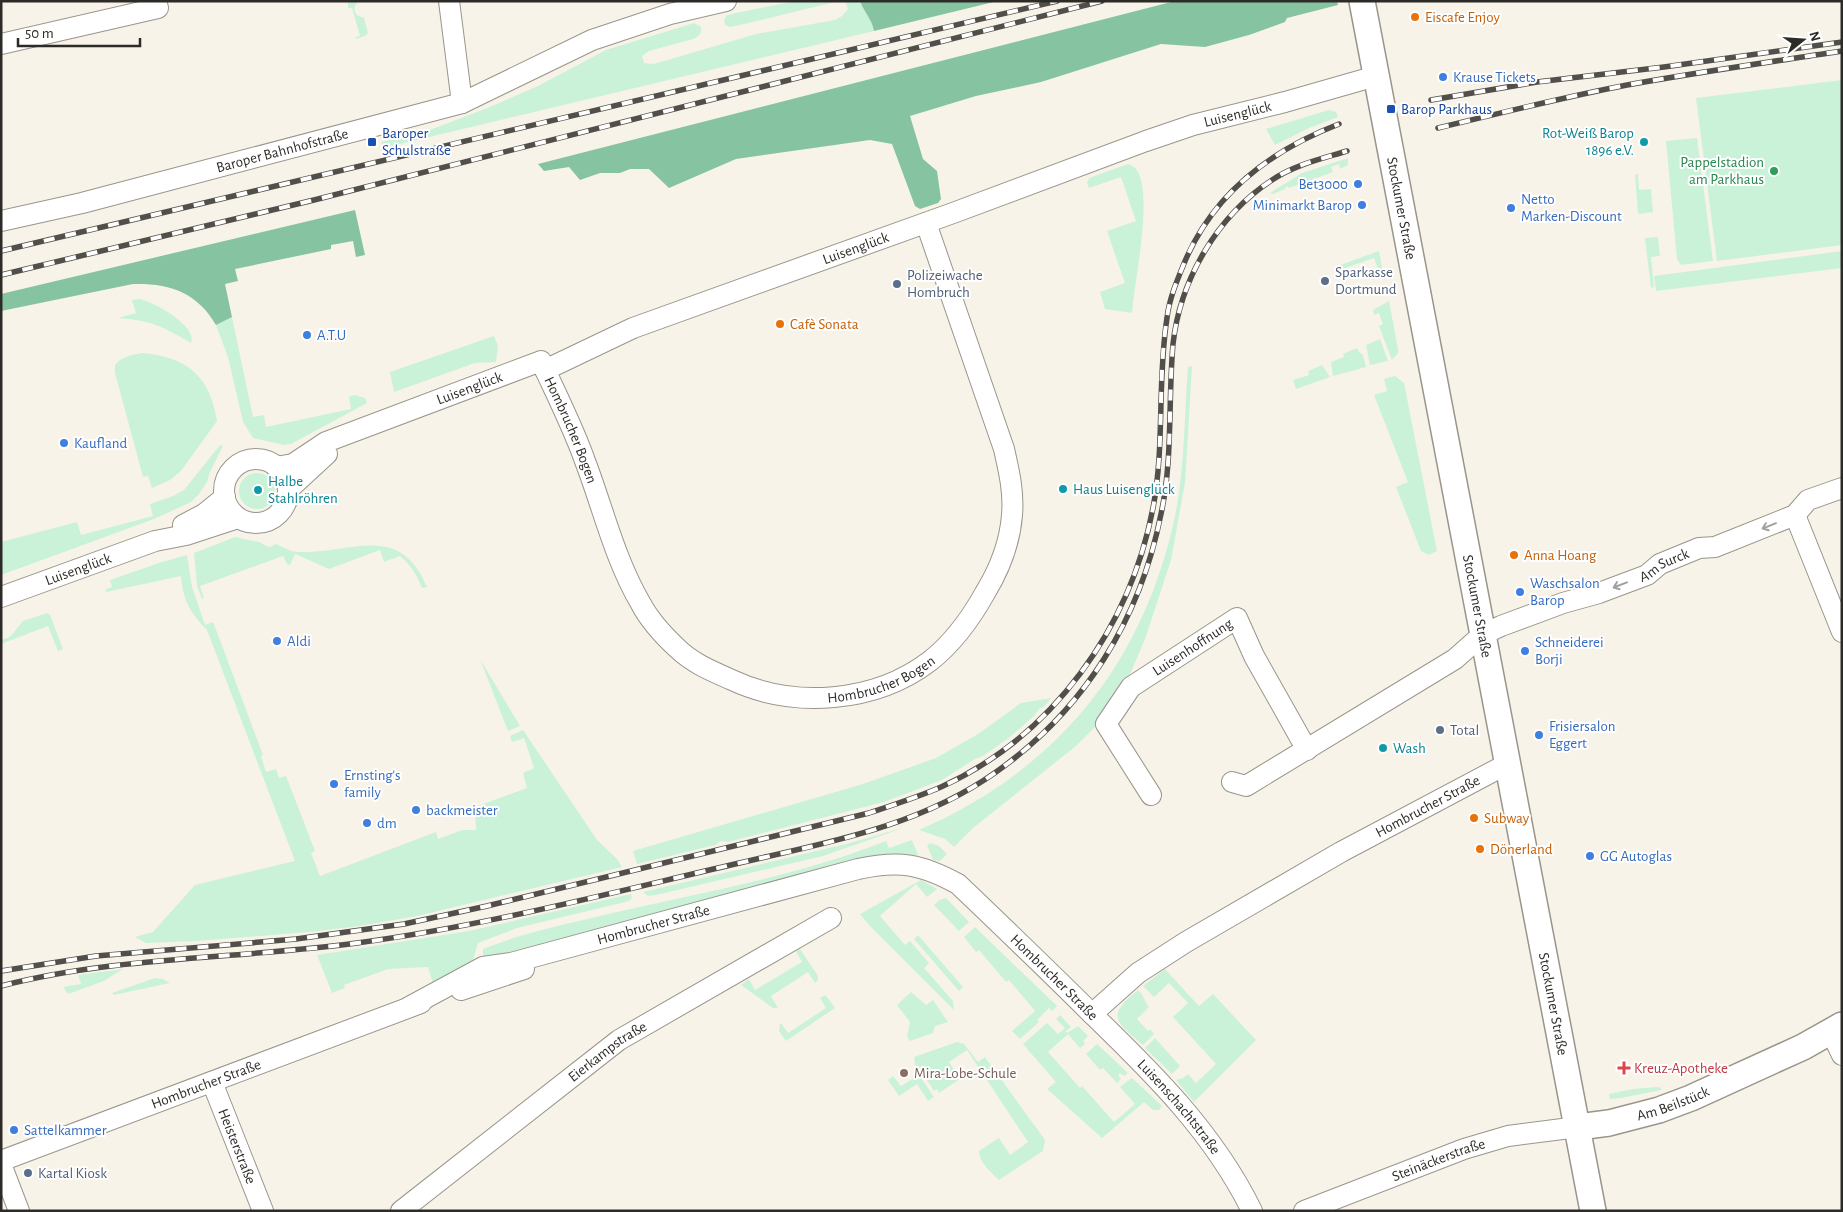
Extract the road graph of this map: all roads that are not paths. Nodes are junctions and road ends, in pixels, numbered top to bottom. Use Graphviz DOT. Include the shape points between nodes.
graph roads {
  1 [pos="156,1"];
  2 [pos="449,1"];
  3 [pos="726,1"];
  4 [pos="1362,1"];
  5 [pos="1,44"];
  6 [pos="1376,76"];
  7 [pos="462,103"];
  8 [pos="1,221"];
  9 [pos="926,222"];
  10 [pos="545,370"];
  11 [pos="350,434"];
  12 [pos="276,467"];
  13 [pos="1842,488"];
  14 [pos="288,490"];
  15 [pos="225,497"];
  16 [pos="1795,515"];
  17 [pos="238,518"];
  18 [pos="155,541"];
  19 [pos="1,597"];
  20 [pos="1842,632"];
  21 [pos="1482,636"];
  22 [pos="1307,750"];
  23 [pos="1507,764"];
  24 [pos="1232,782"];
  25 [pos="1151,795"];
  26 [pos="831,918"];
  27 [pos="1092,1014"];
  28 [pos="1836,1028"];
  29 [pos="1842,1055"];
  30 [pos="212,1082"];
  31 [pos="1578,1127"];
  32 [pos="1,1162"];
  33 [pos="19,1211"];
  34 [pos="263,1211"];
  35 [pos="401,1211"];
  36 [pos="1252,1211"];
  37 [pos="1304,1211"];
  38 [pos="1592,1211"];
  1 -- 5 [label="street" via="158,8"];
  2 -- 7 [label="street"];
  3 -- 7 [label="street, Baroper Bahnhofstraße" via="662,17 592,40"];
  4 -- 6 [label="main road, Stockumer Straße"];
  6 -- 9 [label="street, Luisenglück" via="1146,140"];
  6 -- 21 [label="main road, Stockumer Straße"];
  7 -- 8 [label="street, Baroper Bahnhofstraße" via="91,201"];
  9 -- 10 [label="street, Luisenglück" via="633,328"];
  9 -- 10 [label="street, Hombrucher Bogen" via="1004,449 1012,481 1012,515 1006,547 972,616 930,660 903,677 876,688 843,697 775,695 750,689 702,668 680,650 641,606 628,580 585,458"];
  10 -- 11 [label="street, Luisenglück" via="541,361"];
  11 -- 12 [label="street, Luisenglück" via="326,442 293,464"];
  11 -- 14 [label="street, Luisenglück"];
  12 -- 14 [label="street" via="284,476"];
  12 -- 15 [label="street" via="257,459 240,464 225,482"];
  13 -- 16 [label="street, Am Surck" via="1808,500"];
  14 -- 17 [label="street, Luisenglück" via="285,505 269,521 252,523"];
  15 -- 17 [label="street"];
  15 -- 18 [label="street, Luisenglück" via="204,514"];
  16 -- 20 [label="street"];
  16 -- 21 [label="street, Am Surck, one-way" via="1715,547 1699,548 1660,564 1646,575 1501,626"];
  17 -- 18 [label="street, Luisenglück"];
  18 -- 19 [label="street, Luisenglück"];
  21 -- 22 [label="street" via="1455,659"];
  21 -- 23 [label="main road, Stockumer Straße"];
  22 -- 24 [label="street" via="1246,786"];
  22 -- 25 [label="street, Luisenhoffnung" via="1236,618 1131,687 1106,724"];
  23 -- 27 [label="street, Hombrucher Straße" via="1341,852 1186,942 1138,973"];
  23 -- 31 [label="main road, Stockumer Straße"];
  26 -- 35 [label="street, Eierkampstraße" via="619,1040"];
  27 -- 30 [label="street, Hombrucher Straße" via="958,884 938,873 910,865 884,864 511,963 483,967 409,1007"];
  27 -- 36 [label="street, Luisenschachtstraße" via="1178,1101 1240,1187"];
  28 -- 29 [label="street"];
  28 -- 31 [label="main road, Am Beilstück" via="1769,1063 1660,1110"];
  30 -- 32 [label="street, Hombrucher Straße"];
  30 -- 34 [label="street, Heisterstraße"];
  31 -- 37 [label="street, Steinäckerstraße" via="1508,1136 1464,1149"];
  31 -- 38 [label="main road, Stockumer Straße"];
  32 -- 33 [label="street"];
}
